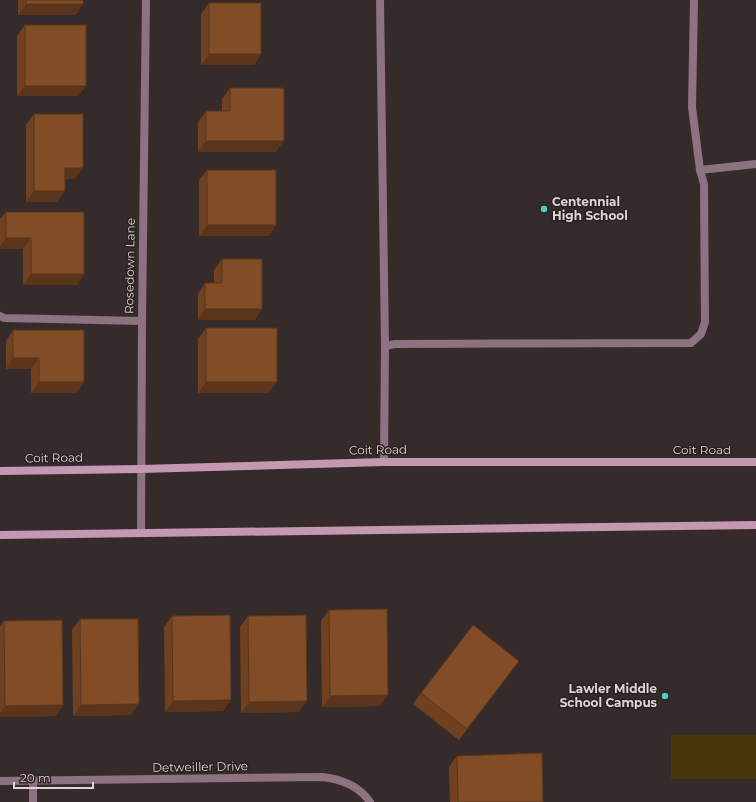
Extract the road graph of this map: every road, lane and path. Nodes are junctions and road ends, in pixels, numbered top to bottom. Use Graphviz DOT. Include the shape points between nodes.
graph roads {
  1 [pos="146,0"];
  2 [pos="380,0"];
  3 [pos="694,0"];
  4 [pos="756,164"];
  5 [pos="700,170"];
  6 [pos="0,316"];
  7 [pos="142,320"];
  8 [pos="385,346"];
  9 [pos="384,462"];
  10 [pos="756,462"];
  11 [pos="141,469"];
  12 [pos="0,471"];
  13 [pos="756,525"];
  14 [pos="141,533"];
  15 [pos="0,535"];
  16 [pos="0,781"];
  17 [pos="33,781"];
  18 [pos="370,801"];
  19 [pos="33,802"];
  1 -- 7 [label="street, Rosedown Lane"];
  2 -- 8 [label="street"];
  3 -- 5 [label="street" via="692,107"];
  4 -- 5 [label="street"];
  5 -- 8 [label="street" via="704,184 705,322 701,334 691,343"];
  6 -- 7 [label="street"];
  7 -- 11 [label="street, Rosedown Lane"];
  8 -- 9 [label="street"];
  9 -- 10 [label="main road, Coit Road"];
  9 -- 11 [label="main road, Coit Road"];
  11 -- 12 [label="main road, Coit Road"];
  11 -- 14 [label="street, Rosedown Lane"];
  13 -- 14 [label="main road"];
  14 -- 15 [label="main road"];
  16 -- 17 [label="street, Detweiller Drive"];
  17 -- 18 [label="street, Detweiller Drive" via="322,777 353,786"];
  17 -- 19 [label="street"];
}
